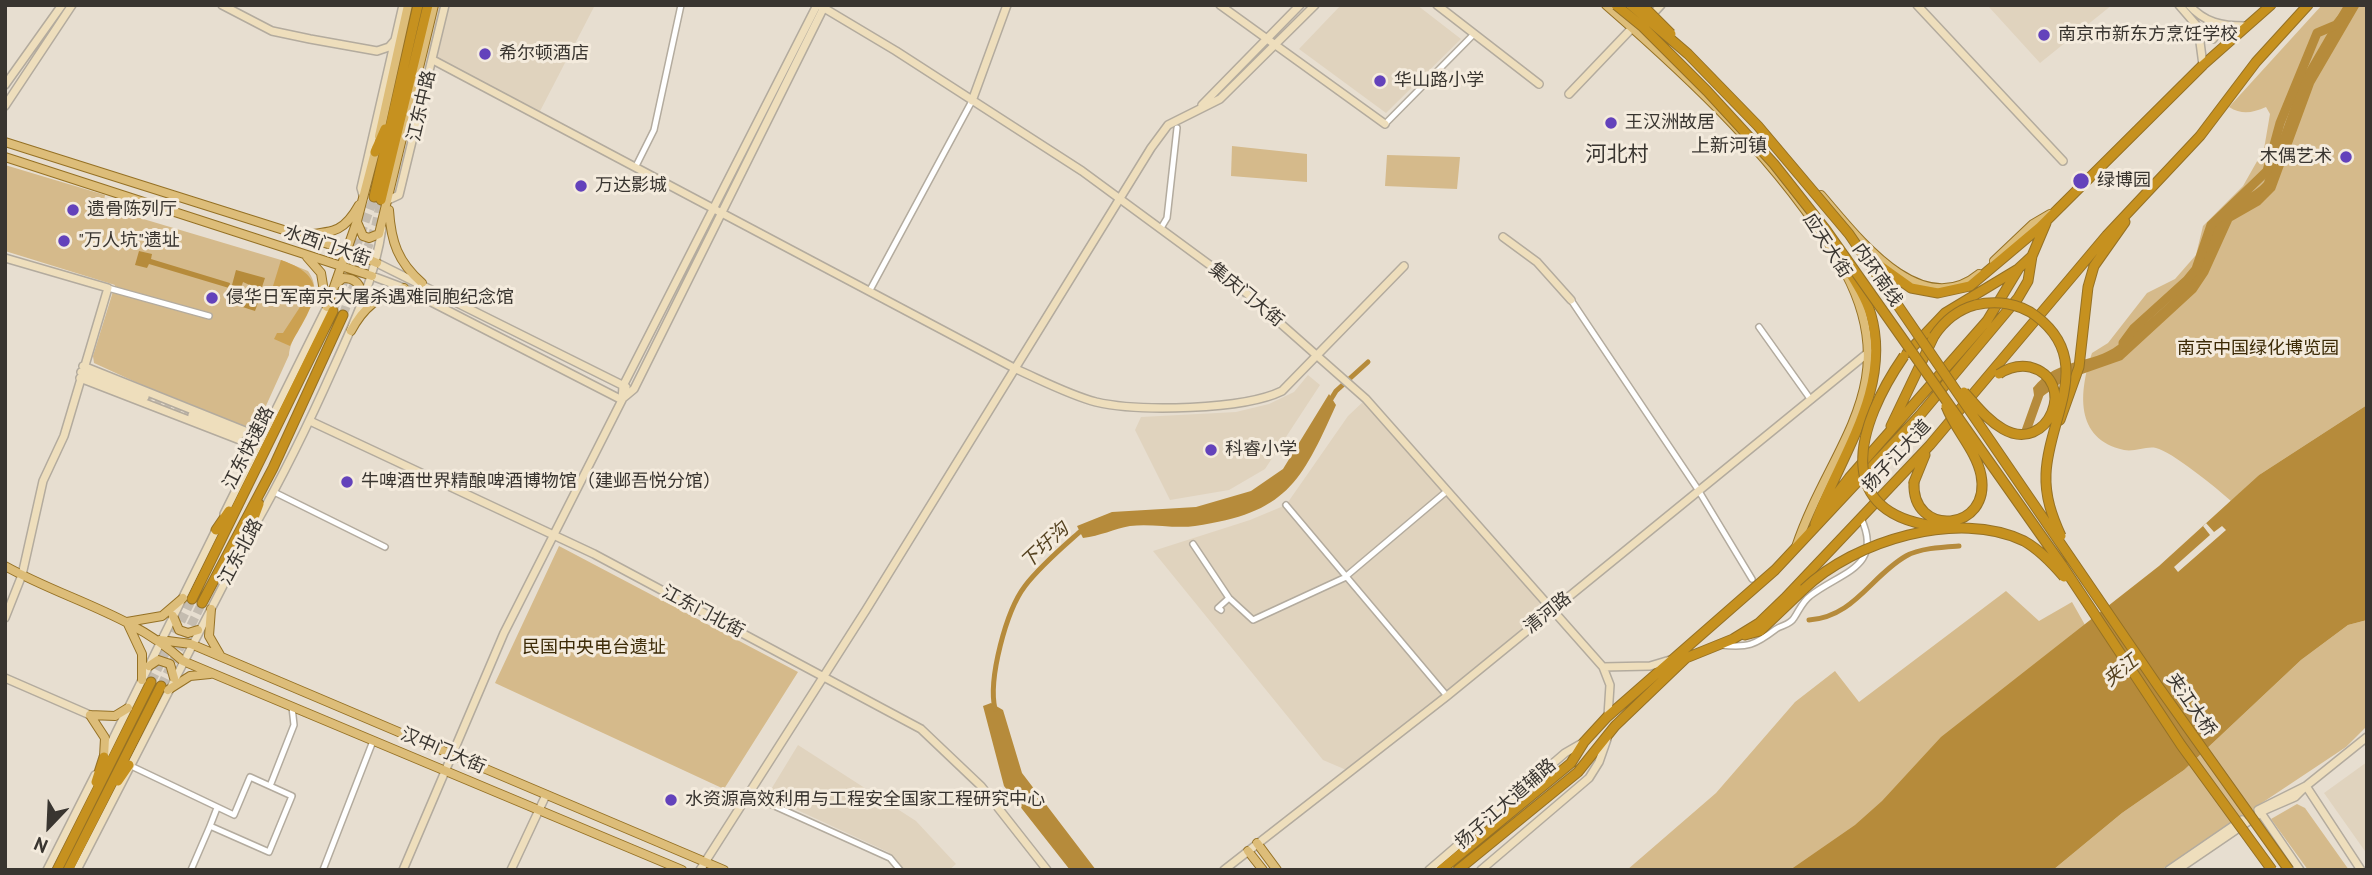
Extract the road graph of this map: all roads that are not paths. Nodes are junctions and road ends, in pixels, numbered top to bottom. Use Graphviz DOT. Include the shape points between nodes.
graph roads {
  1 [pos="62,5"];
  2 [pos="72,5"];
  3 [pos="222,5"];
  4 [pos="405,5"];
  5 [pos="418,5"];
  6 [pos="428,5"];
  7 [pos="434,5"];
  8 [pos="445,5"];
  9 [pos="681,5"];
  10 [pos="804,5"];
  11 [pos="1007,5"];
  12 [pos="1220,5"];
  13 [pos="1300,5"];
  14 [pos="1315,5"];
  15 [pos="1437,5"];
  16 [pos="1607,5"];
  17 [pos="1616,5"];
  18 [pos="1632,5"];
  19 [pos="1654,5"];
  20 [pos="1661,5"];
  21 [pos="1917,5"];
  22 [pos="2179,5"];
  23 [pos="2189,5"];
  24 [pos="2268,5"];
  25 [pos="2308,5"];
  26 [pos="820,8"];
  27 [pos="1644,10"];
  28 [pos="2211,22"];
  29 [pos="2245,26"];
  30 [pos="2198,27"];
  31 [pos="1634,30"];
  32 [pos="1474,34"];
  33 [pos="1267,38"];
  34 [pos="396,40"];
  35 [pos="1275,45"];
  36 [pos="377,51"];
  37 [pos="1688,54"];
  38 [pos="433,60"];
  39 [pos="1679,65"];
  40 [pos="2203,65"];
  41 [pos="389,66"];
  42 [pos="1539,84"];
  43 [pos="5,85"];
  44 [pos="1569,94"];
  45 [pos="972,101"];
  46 [pos="5,106"];
  47 [pos="1201,107"];
  48 [pos="398,113"];
  49 [pos="1385,124"];
  50 [pos="1177,128"];
  51 [pos="5,142"];
  52 [pos="375,152"];
  53 [pos="399,155"];
  54 [pos="5,157"];
  55 [pos="2063,161"];
  56 [pos="636,166"];
  57 [pos="377,198"];
  58 [pos="1120,198"];
  59 [pos="2138,201"];
  60 [pos="712,206"];
  61 [pos="722,211"];
  62 [pos="2050,214"];
  63 [pos="357,221"];
  64 [pos="382,226"];
  65 [pos="1161,228"];
  66 [pos="1826,230"];
  67 [pos="1849,234"];
  68 [pos="299,236"];
  69 [pos="1503,237"];
  70 [pos="692,247"];
  71 [pos="347,250"];
  72 [pos="701,252"];
  73 [pos="300,253"];
  74 [pos="2032,256"];
  75 [pos="5,258"];
  76 [pos="377,263"];
  77 [pos="341,266"];
  78 [pos="1404,266"];
  79 [pos="2019,268"];
  80 [pos="372,276"];
  81 [pos="422,284"];
  82 [pos="334,287"];
  83 [pos="108,288"];
  84 [pos="404,288"];
  85 [pos="870,290"];
  86 [pos="363,298"];
  87 [pos="1571,300"];
  88 [pos="334,311"];
  89 [pos="209,316"];
  90 [pos="1759,327"];
  91 [pos="351,331"];
  92 [pos="1872,353"];
  93 [pos="1317,356"];
  94 [pos="1939,364"];
  95 [pos="1016,369"];
  96 [pos="81,372"];
  97 [pos="1984,381"];
  98 [pos="624,386"];
  99 [pos="634,389"];
  100 [pos="148,398"];
  101 [pos="1942,398"];
  102 [pos="165,399"];
  103 [pos="622,400"];
  104 [pos="1811,400"];
  105 [pos="177,404"];
  106 [pos="161,409"];
  107 [pos="172,414"];
  108 [pos="189,414"];
  109 [pos="310,421"];
  110 [pos="2059,422"];
  111 [pos="264,430"];
  112 [pos="250,433"];
  113 [pos="238,434"];
  114 [pos="1883,441"];
  115 [pos="1930,445"];
  116 [pos="248,446"];
  117 [pos="249,459"];
  118 [pos="272,468"];
  119 [pos="248,484"];
  120 [pos="1447,491"];
  121 [pos="274,492"];
  122 [pos="1699,492"];
  123 [pos="1286,505"];
  124 [pos="1861,518"];
  125 [pos="1813,529"];
  126 [pos="216,530"];
  127 [pos="1973,530"];
  128 [pos="553,535"];
  129 [pos="1193,544"];
  130 [pos="243,545"];
  131 [pos="385,547"];
  132 [pos="1796,547"];
  133 [pos="2071,556"];
  134 [pos="5,566"];
  135 [pos="22,575"];
  136 [pos="1344,578"];
  137 [pos="1752,579"];
  138 [pos="2077,591"];
  139 [pos="187,598"];
  140 [pos="1229,598"];
  141 [pos="202,603"];
  142 [pos="211,610"];
  143 [pos="1221,610"];
  144 [pos="1551,610"];
  145 [pos="173,616"];
  146 [pos="5,618"];
  147 [pos="127,622"];
  148 [pos="198,630"];
  149 [pos="1733,639"];
  150 [pos="160,640"];
  151 [pos="191,644"];
  152 [pos="1718,645"];
  153 [pos="226,659"];
  154 [pos="1670,660"];
  155 [pos="183,661"];
  156 [pos="149,666"];
  157 [pos="1603,667"];
  158 [pos="218,675"];
  159 [pos="824,676"];
  160 [pos="5,678"];
  161 [pos="174,678"];
  162 [pos="156,684"];
  163 [pos="1447,696"];
  164 [pos="292,707"];
  165 [pos="128,708"];
  166 [pos="90,715"];
  167 [pos="1607,717"];
  168 [pos="2367,737"];
  169 [pos="1607,738"];
  170 [pos="373,741"];
  171 [pos="1584,742"];
  172 [pos="451,755"];
  173 [pos="104,757"];
  174 [pos="129,765"];
  175 [pos="1549,767"];
  176 [pos="444,771"];
  177 [pos="270,786"];
  178 [pos="2306,786"];
  179 [pos="748,794"];
  180 [pos="546,795"];
  181 [pos="93,808"];
  182 [pos="218,808"];
  183 [pos="1516,809"];
  184 [pos="539,810"];
  185 [pos="2260,811"];
  186 [pos="210,826"];
  187 [pos="2237,826"];
  188 [pos="1257,843"];
  189 [pos="1248,851"];
  190 [pos="703,866"];
  191 [pos="79,867"];
  192 [pos="47,870"];
  193 [pos="57,870"];
  194 [pos="68,870"];
  195 [pos="191,870"];
  196 [pos="324,870"];
  197 [pos="403,870"];
  198 [pos="511,870"];
  199 [pos="682,870"];
  200 [pos="724,870"];
  201 [pos="900,870"];
  202 [pos="1047,870"];
  203 [pos="1224,870"];
  204 [pos="1262,870"];
  205 [pos="1277,870"];
  206 [pos="1429,870"];
  207 [pos="1441,870"];
  208 [pos="1458,870"];
  209 [pos="1481,870"];
  210 [pos="2168,870"];
  211 [pos="2177,870"];
  212 [pos="2270,870"];
  213 [pos="2289,870"];
  214 [pos="2300,870"];
  215 [pos="2361,870"];
  1 -- 43 [label="street"];
  2 -- 46 [label="street"];
  3 -- 36 [label="street" via="272,31"];
  4 -- 34 [label="street, 江东中路"];
  4 -- 52 [label="main road, 江东中路"];
  5 -- 48 [label="highway"];
  6 -- 48 [label="highway"];
  7 -- 53 [label="main road, 江东中路"];
  8 -- 38 [label="street, 江东中路"];
  9 -- 56 [label="street" via="654,130"];
  10 -- 26 [label="street, 集庆门大街"];
  11 -- 45 [label="street"];
  12 -- 33 [label="street"];
  13 -- 33 [label="street"];
  14 -- 35 [label="street"];
  15 -- 32 [label="street"];
  16 -- 31 [label="main road, 应天大街"];
  16 -- 39 [label="highway, bridge"];
  17 -- 39 [label="highway, 内环南线, bridge"];
  18 -- 37 [label="highway, 内环南线, bridge"];
  19 -- 27 [label="street"];
  20 -- 27 [label="street"];
  21 -- 55 [label="street"];
  22 -- 30 [label="street"];
  23 -- 28 [label="street"];
  24 -- 29 [label="highway"];
  25 -- 59 [label="highway, 扬子江大道" via="2256,62 2200,136"];
  26 -- 45 [label="street, 集庆门大街"];
  26 -- 60 [label="street"];
  26 -- 61 [label="street"];
  27 -- 31 [label="street"];
  27 -- 37 [label="highway, bridge" via="1662,23"];
  27 -- 62 [label="main road, 应天大街" via="1748,111 1877,255 1911,281 1936,288 1967,281"];
  28 -- 29 [label="street"];
  28 -- 30 [label="street" via="2217,30 2213,38 2204,37"];
  29 -- 40 [label="highway"];
  30 -- 40 [label="street"];
  31 -- 44 [label="street"];
  31 -- 92 [label="main road, 应天大街" via="1700,91 1821,231 1861,303"];
  32 -- 42 [label="street"];
  32 -- 49 [label="street"];
  33 -- 35 [label="street"];
  33 -- 47 [label="street"];
  34 -- 36 [label="street"];
  34 -- 41 [label="street, 江东中路"];
  35 -- 47 [label="street" via="1220,99"];
  35 -- 49 [label="street"];
  36 -- 41 [label="street"];
  37 -- 67 [label="highway, 内环南线, bridge" via="1758,126"];
  38 -- 56 [label="street"];
  38 -- 57 [label="street, 江东中路" via="399,195"];
  39 -- 66 [label="highway, 内环南线, bridge" via="1774,164"];
  40 -- 62 [label="highway"];
  41 -- 57 [label="street, 江东中路" via="361,188"];
  45 -- 58 [label="street, 集庆门大街"];
  45 -- 85 [label="street"];
  47 -- 58 [label="street" via="1168,125"];
  48 -- 52 [label="highway"];
  48 -- 53 [label="highway"];
  48 -- 57 [label="highway"];
  50 -- 65 [label="street" via="1167,218"];
  51 -- 68 [label="main road, 水西门大街"];
  52 -- 57 [label="main road, 江东中路"];
  53 -- 57 [label="main road, 江东中路"];
  54 -- 73 [label="main road, 水西门大街"];
  56 -- 60 [label="street"];
  57 -- 63 [label="main road, 江东中路"];
  57 -- 64 [label="main road, 江东中路"];
  57 -- 68 [label="main road" via="336,230"];
  57 -- 81 [label="main road" via="396,254"];
  58 -- 65 [label="street, 集庆门大街"];
  58 -- 95 [label="street"];
  59 -- 97 [label="highway, 扬子江大道"];
  59 -- 110 [label="highway" via="2094,266 2079,367"];
  60 -- 61 [label="street"];
  60 -- 70 [label="street"];
  61 -- 72 [label="street"];
  61 -- 85 [label="street"];
  62 -- 67 [label="highway, bridge" via="1980,281 1950,292 1911,288 1876,263"];
  62 -- 74 [label="highway, 扬子江大道"];
  63 -- 64 [label="main road" via="360,233 369,238 379,234"];
  63 -- 71 [label="main road, 江东中路"];
  64 -- 76 [label="street, 江东北路"];
  65 -- 93 [label="street, 集庆门大街" via="1237,285"];
  66 -- 92 [label="highway, bridge" via="1870,313"];
  66 -- 101 [label="highway, 内环南线, bridge"];
  67 -- 94 [label="highway, 内环南线, bridge"];
  68 -- 71 [label="main road, 水西门大街"];
  69 -- 87 [label="street" via="1536,262"];
  70 -- 72 [label="street" via="698,246"];
  70 -- 98 [label="street"];
  71 -- 76 [label="main road, 水西门大街"];
  71 -- 77 [label="main road, 江东中路"];
  72 -- 99 [label="street"];
  73 -- 77 [label="main road, 水西门大街"];
  73 -- 88 [label="main road" via="321,273"];
  74 -- 79 [label="highway, 扬子江大道"];
  74 -- 125 [label="highway, 扬子江大道" via="2028,281 2018,298 1920,415"];
  75 -- 83 [label="street"];
  76 -- 80 [label="street, 江东北路"];
  76 -- 81 [label="street, 水西门大街"];
  77 -- 80 [label="main road, 水西门大街"];
  77 -- 82 [label="main road, 江东中路"];
  78 -- 93 [label="street"];
  79 -- 114 [label="highway, 扬子江大道" via="1987,321"];
  79 -- 127 [label="highway, bridge" via="1945,313 1904,356 1877,398 1865,429 1860,458 1867,485 1884,508 1903,520"];
  80 -- 84 [label="street, 水西门大街"];
  80 -- 86 [label="street, 江东北路"];
  81 -- 98 [label="street, 水西门大街"];
  82 -- 86 [label="main road" via="343,278 354,279"];
  82 -- 88 [label="main road, 江东中路"];
  83 -- 89 [label="street"];
  83 -- 96 [label="street"];
  84 -- 91 [label="main road" via="387,293 362,311"];
  84 -- 103 [label="street, 水西门大街"];
  85 -- 95 [label="street"];
  86 -- 91 [label="street, 江东北路"];
  87 -- 122 [label="street"];
  88 -- 111 [label="street, 江东北路"];
  88 -- 118 [label="highway, 江东快速路"];
  88 -- 119 [label="highway, 江东快速路"];
  90 -- 104 [label="street"];
  91 -- 109 [label="street, 江东北路"];
  92 -- 104 [label="street, 清河路"];
  92 -- 125 [label="highway" via="1867,405"];
  92 -- 132 [label="main road, 应天大街" via="1858,412"];
  93 -- 95 [label="street" via="1282,391 1266,399 1177,408 1096,401"];
  93 -- 120 [label="street, 集庆门大街" via="1354,388"];
  94 -- 97 [label="highway, bridge" via="2005,431 2032,433 2053,414 2056,401 2045,375 2018,366"];
  94 -- 133 [label="highway, 内环南线, bridge"];
  95 -- 159 [label="street"];
  96 -- 100 [label="street"];
  96 -- 135 [label="street" via="64,436 36,503"];
  97 -- 115 [label="highway, 扬子江大道"];
  98 -- 99 [label="street, 水西门大街"];
  98 -- 103 [label="street"];
  99 -- 103 [label="street"];
  100 -- 102 [label="street"];
  100 -- 106 [label="street"];
  101 -- 115 [label="highway, bridge" via="1980,470 1981,499 1960,520 1939,521 1920,508 1914,497 1914,482"];
  101 -- 138 [label="highway, 内环南线, bridge"];
  102 -- 105 [label="street"];
  102 -- 106 [label="street" via="159,402"];
  103 -- 128 [label="street"];
  104 -- 122 [label="street, 清河路"];
  105 -- 107 [label="street" via="179,412"];
  105 -- 108 [label="street"];
  106 -- 107 [label="street"];
  107 -- 108 [label="street"];
  108 -- 112 [label="street"];
  108 -- 113 [label="street"];
  108 -- 116 [label="street"];
  109 -- 121 [label="street, 江东北路"];
  109 -- 128 [label="street, 江东门北街"];
  110 -- 114 [label="highway, bridge" via="2066,388 2064,358 2055,334 2035,315 2004,303 1973,306 1950,318 1934,336"];
  110 -- 133 [label="highway, bridge" via="2048,461 2047,496"];
  111 -- 112 [label="street"];
  111 -- 117 [label="street, 江东北路"];
  112 -- 113 [label="street"];
  113 -- 116 [label="street"];
  114 -- 125 [label="highway, 扬子江大道" via="1833,498"];
  115 -- 124 [label="highway, 扬子江大道"];
  116 -- 117 [label="street"];
  117 -- 126 [label="street, 江东北路"];
  118 -- 130 [label="highway"];
  118 -- 141 [label="highway, 江东快速路"];
  119 -- 126 [label="highway"];
  119 -- 139 [label="highway, 江东快速路"];
  120 -- 136 [label="street"];
  120 -- 144 [label="street, 集庆门大街"];
  121 -- 130 [label="street, 江东北路"];
  121 -- 131 [label="street"];
  122 -- 137 [label="street"];
  122 -- 144 [label="street, 清河路"];
  123 -- 136 [label="street"];
  124 -- 149 [label="highway, 扬子江大道" via="1759,623"];
  124 -- 152 [label="street" via="1868,542 1859,566 1808,597 1791,622 1765,640 1742,647"];
  125 -- 132 [label="highway, 扬子江大道"];
  126 -- 139 [label="street, 江东北路"];
  127 -- 138 [label="highway, bridge" via="2024,541"];
  127 -- 149 [label="highway, bridge" via="1897,536 1867,547 1829,567 1760,631"];
  128 -- 159 [label="street, 江东门北街"];
  128 -- 172 [label="street"];
  129 -- 140 [label="street"];
  130 -- 142 [label="street, 江东北路"];
  132 -- 154 [label="highway, 扬子江大道" via="1756,589"];
  133 -- 213 [label="highway, 夹江大桥, bridge"];
  134 -- 135 [label="main road, 汉中门大街"];
  135 -- 146 [label="street"];
  135 -- 147 [label="main road, 汉中门大街"];
  136 -- 140 [label="street" via="1253,620"];
  136 -- 163 [label="street"];
  138 -- 212 [label="highway, 夹江大桥, bridge"];
  139 -- 145 [label="street, 江东北路"];
  139 -- 147 [label="main road" via="162,616"];
  140 -- 143 [label="street" via="1218,608"];
  142 -- 148 [label="street, 江东北路"];
  142 -- 153 [label="main road" via="209,636"];
  144 -- 157 [label="street, 集庆门大街"];
  144 -- 163 [label="street, 清河路"];
  145 -- 148 [label="main road" via="178,630"];
  145 -- 150 [label="street, 江东北路"];
  147 -- 150 [label="main road, 汉中门大街"];
  147 -- 162 [label="main road"];
  148 -- 151 [label="street, 江东北路"];
  149 -- 152 [label="highway, 扬子江大道"];
  150 -- 151 [label="main road, 汉中门大街"];
  150 -- 155 [label="main road, 汉中门大街"];
  150 -- 156 [label="street, 江东北路"];
  151 -- 153 [label="main road, 汉中门大街"];
  151 -- 155 [label="street, 江东北路"];
  152 -- 169 [label="highway, 扬子江大道" via="1686,658"];
  153 -- 158 [label="main road"];
  153 -- 172 [label="main road, 汉中门大街"];
  154 -- 157 [label="street" via="1650,666"];
  154 -- 167 [label="highway, 扬子江大道"];
  155 -- 158 [label="main road, 汉中门大街"];
  155 -- 161 [label="street, 江东北路"];
  156 -- 161 [label="main road" via="163,661 173,668"];
  156 -- 162 [label="street, 江东北路"];
  157 -- 167 [label="street" via="1610,685"];
  158 -- 162 [label="main road"];
  158 -- 164 [label="main road, 汉中门大街"];
  159 -- 179 [label="street"];
  159 -- 202 [label="street, 江东门北街" via="921,729 981,786"];
  160 -- 166 [label="street"];
  161 -- 162 [label="street, 江东北路"];
  162 -- 165 [label="street, 江东北路"];
  162 -- 174 [label="street, 江东北路"];
  162 -- 181 [label="highway"];
  163 -- 188 [label="street, 清河路"];
  164 -- 170 [label="main road, 汉中门大街"];
  164 -- 177 [label="street" via="294,725"];
  165 -- 166 [label="main road" via="115,716"];
  165 -- 173 [label="street, 江东北路"];
  166 -- 173 [label="main road" via="105,738"];
  167 -- 171 [label="highway, 扬子江大道"];
  168 -- 178 [label="street"];
  169 -- 208 [label="highway, 扬子江大道" via="1578,772"];
  169 -- 209 [label="street, 扬子江大道辅路" via="1589,778"];
  170 -- 176 [label="main road, 汉中门大街"];
  170 -- 196 [label="street"];
  171 -- 175 [label="street, 扬子江大道辅路"];
  171 -- 183 [label="highway, 扬子江大道" via="1571,763"];
  172 -- 176 [label="street"];
  172 -- 180 [label="main road, 汉中门大街"];
  173 -- 181 [label="highway"];
  173 -- 192 [label="street, 江东北路"];
  174 -- 181 [label="highway"];
  174 -- 182 [label="street"];
  174 -- 191 [label="street, 江东北路"];
  175 -- 183 [label="street"];
  175 -- 206 [label="street, 扬子江大道辅路"];
  176 -- 184 [label="main road, 汉中门大街"];
  176 -- 197 [label="street"];
  177 -- 182 [label="street" via="250,777 234,815"];
  177 -- 186 [label="street" via="292,796 269,852"];
  178 -- 185 [label="street" via="2295,797"];
  178 -- 215 [label="street"];
  179 -- 190 [label="street"];
  179 -- 201 [label="street" via="890,858"];
  180 -- 184 [label="street"];
  180 -- 190 [label="main road, 汉中门大街"];
  181 -- 193 [label="highway"];
  181 -- 194 [label="highway"];
  182 -- 186 [label="street"];
  183 -- 207 [label="highway, 扬子江大道"];
  184 -- 198 [label="street"];
  184 -- 199 [label="main road, 汉中门大街"];
  185 -- 187 [label="street"];
  185 -- 214 [label="street"];
  186 -- 195 [label="street"];
  187 -- 210 [label="street"];
  187 -- 211 [label="street"];
  187 -- 212 [label="street"];
  188 -- 189 [label="street, 清河路"];
  188 -- 205 [label="main road"];
  189 -- 203 [label="street, 清河路"];
  189 -- 204 [label="main road"];
  190 -- 200 [label="main road, 汉中门大街"];
}
